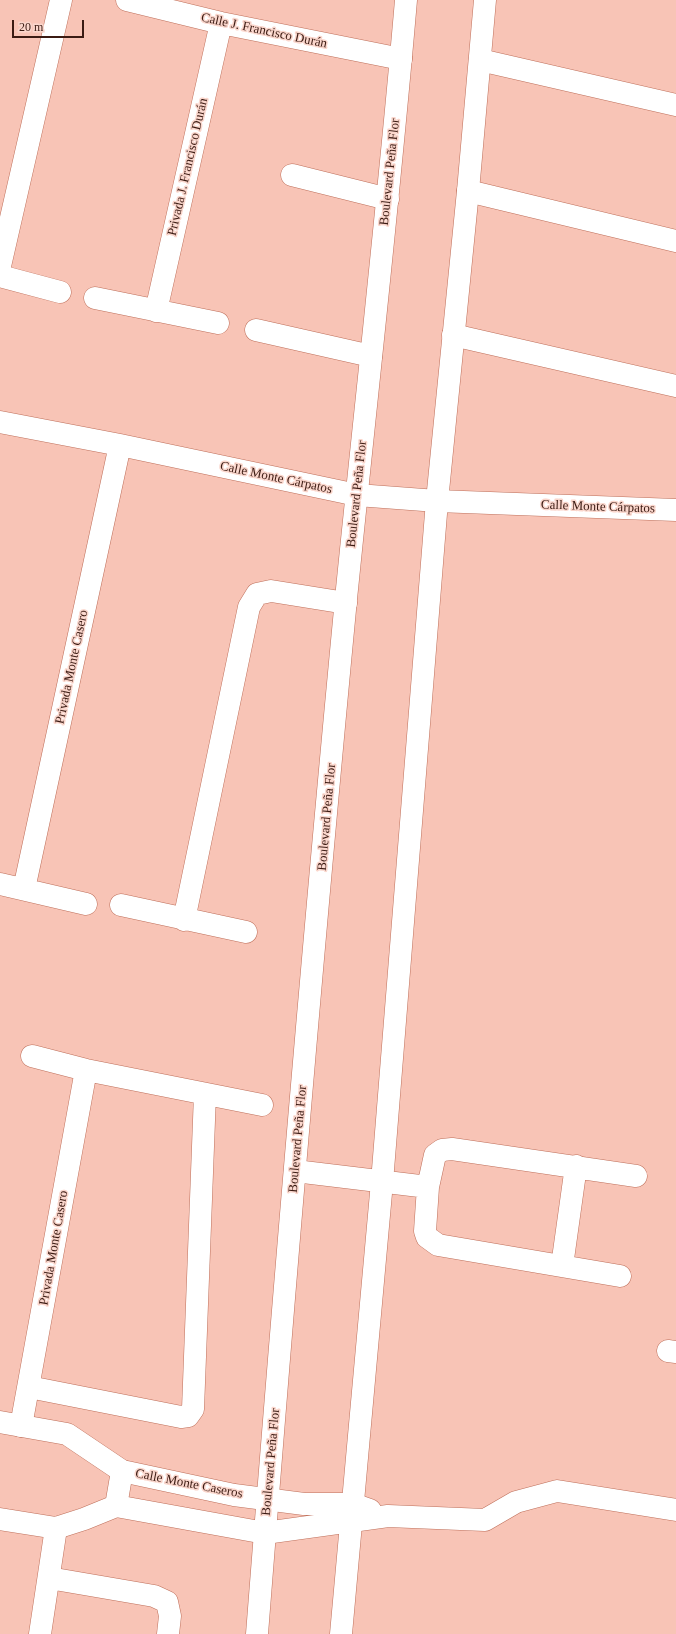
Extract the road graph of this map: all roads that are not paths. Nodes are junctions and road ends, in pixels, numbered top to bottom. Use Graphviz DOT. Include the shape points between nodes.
graph roads {
  1 [pos="61,0"];
  2 [pos="127,0"];
  3 [pos="406,0"];
  4 [pos="485,0"];
  5 [pos="221,23"];
  6 [pos="401,59"];
  7 [pos="480,60"];
  8 [pos="676,105"];
  9 [pos="292,175"];
  10 [pos="468,191"];
  11 [pos="388,199"];
  12 [pos="676,241"];
  13 [pos="0,266"];
  14 [pos="0,276"];
  15 [pos="60,292"];
  16 [pos="95,298"];
  17 [pos="156,311"];
  18 [pos="218,323"];
  19 [pos="256,330"];
  20 [pos="453,335"];
  21 [pos="371,356"];
  22 [pos="676,386"];
  23 [pos="0,422"];
  24 [pos="120,445"];
  25 [pos="357,495"];
  26 [pos="437,501"];
  27 [pos="676,510"];
  28 [pos="346,603"];
  29 [pos="0,884"];
  30 [pos="24,889"];
  31 [pos="86,904"];
  32 [pos="121,905"];
  33 [pos="184,920"];
  34 [pos="246,932"];
  35 [pos="32,1056"];
  36 [pos="86,1070"];
  37 [pos="205,1094"];
  38 [pos="262,1105"];
  39 [pos="576,1166"];
  40 [pos="295,1171"];
  41 [pos="636,1176"];
  42 [pos="382,1182"];
  43 [pos="428,1187"];
  44 [pos="562,1266"];
  45 [pos="620,1276"];
  46 [pos="29,1387"];
  47 [pos="10,1424"];
  48 [pos="122,1471"];
  49 [pos="268,1498"];
  50 [pos="116,1506"];
  51 [pos="676,1510"];
  52 [pos="353,1512"];
  53 [pos="0,1520"];
  54 [pos="56,1528"];
  55 [pos="265,1533"];
  56 [pos="49,1578"];
  57 [pos="40,1634"];
  58 [pos="168,1634"];
  59 [pos="257,1634"];
  60 [pos="341,1634"];
  1 -- 13 [label="street"];
  2 -- 5 [label="street, Calle J. Francisco Durán"];
  3 -- 6 [label="street, Boulevard Peña Flor"];
  4 -- 7 [label="street"];
  5 -- 6 [label="street, Calle J. Francisco Durán"];
  5 -- 17 [label="street, Privada J. Francisco Durán"];
  6 -- 11 [label="street, Boulevard Peña Flor"];
  7 -- 8 [label="street"];
  7 -- 10 [label="street"];
  9 -- 11 [label="street"];
  10 -- 12 [label="street"];
  10 -- 20 [label="street"];
  11 -- 21 [label="street, Boulevard Peña Flor"];
  14 -- 15 [label="street"];
  16 -- 17 [label="street"];
  17 -- 18 [label="street"];
  19 -- 21 [label="street"];
  20 -- 22 [label="street"];
  20 -- 26 [label="street"];
  21 -- 25 [label="street, Boulevard Peña Flor"];
  23 -- 24 [label="street, Calle Monte Cárpatos"];
  24 -- 25 [label="street, Calle Monte Cárpatos"];
  24 -- 30 [label="street, Privada Monte Casero"];
  25 -- 26 [label="street, Calle Monte Cárpatos"];
  25 -- 28 [label="street, Boulevard Peña Flor"];
  26 -- 27 [label="street, Calle Monte Cárpatos"];
  26 -- 42 [label="street"];
  28 -- 33 [label="street" via="271,591 257,594 249,607"];
  28 -- 40 [label="street, Boulevard Peña Flor"];
  29 -- 30 [label="street"];
  30 -- 31 [label="street"];
  32 -- 33 [label="street"];
  33 -- 34 [label="street"];
  35 -- 36 [label="street"];
  36 -- 37 [label="street"];
  36 -- 46 [label="street, Privada Monte Casero"];
  37 -- 38 [label="street"];
  37 -- 46 [label="street" via="193,1409 188,1416 181,1417"];
  39 -- 41 [label="street"];
  39 -- 43 [label="street" via="452,1149 442,1150 435,1155"];
  39 -- 44 [label="street"];
  40 -- 42 [label="street"];
  40 -- 49 [label="street, Boulevard Peña Flor"];
  42 -- 43 [label="street"];
  42 -- 52 [label="street"];
  43 -- 44 [label="street" via="425,1231 427,1237 438,1244"];
  44 -- 45 [label="street"];
  46 -- 47 [label="street, Privada Monte Casero"];
  47 -- 48 [label="street, Calle Monte Caseros" via="67,1434"];
  48 -- 49 [label="street, Calle Monte Caseros" via="234,1495"];
  48 -- 50 [label="street"];
  49 -- 52 [label="street, Calle Monte Caseros"];
  49 -- 55 [label="street, Boulevard Peña Flor"];
  50 -- 54 [label="street"];
  50 -- 55 [label="street, Calle Monte Caseros"];
  51 -- 52 [label="street, Calle Monte Caseros" via="557,1491 516,1502 485,1520"];
  52 -- 55 [label="street, Calle Monte Caseros"];
  52 -- 60 [label="street"];
  53 -- 54 [label="street"];
  54 -- 56 [label="street"];
  55 -- 59 [label="street, Boulevard Peña Flor"];
  56 -- 57 [label="street"];
  56 -- 58 [label="street" via="154,1596 167,1602 170,1616"];
}
